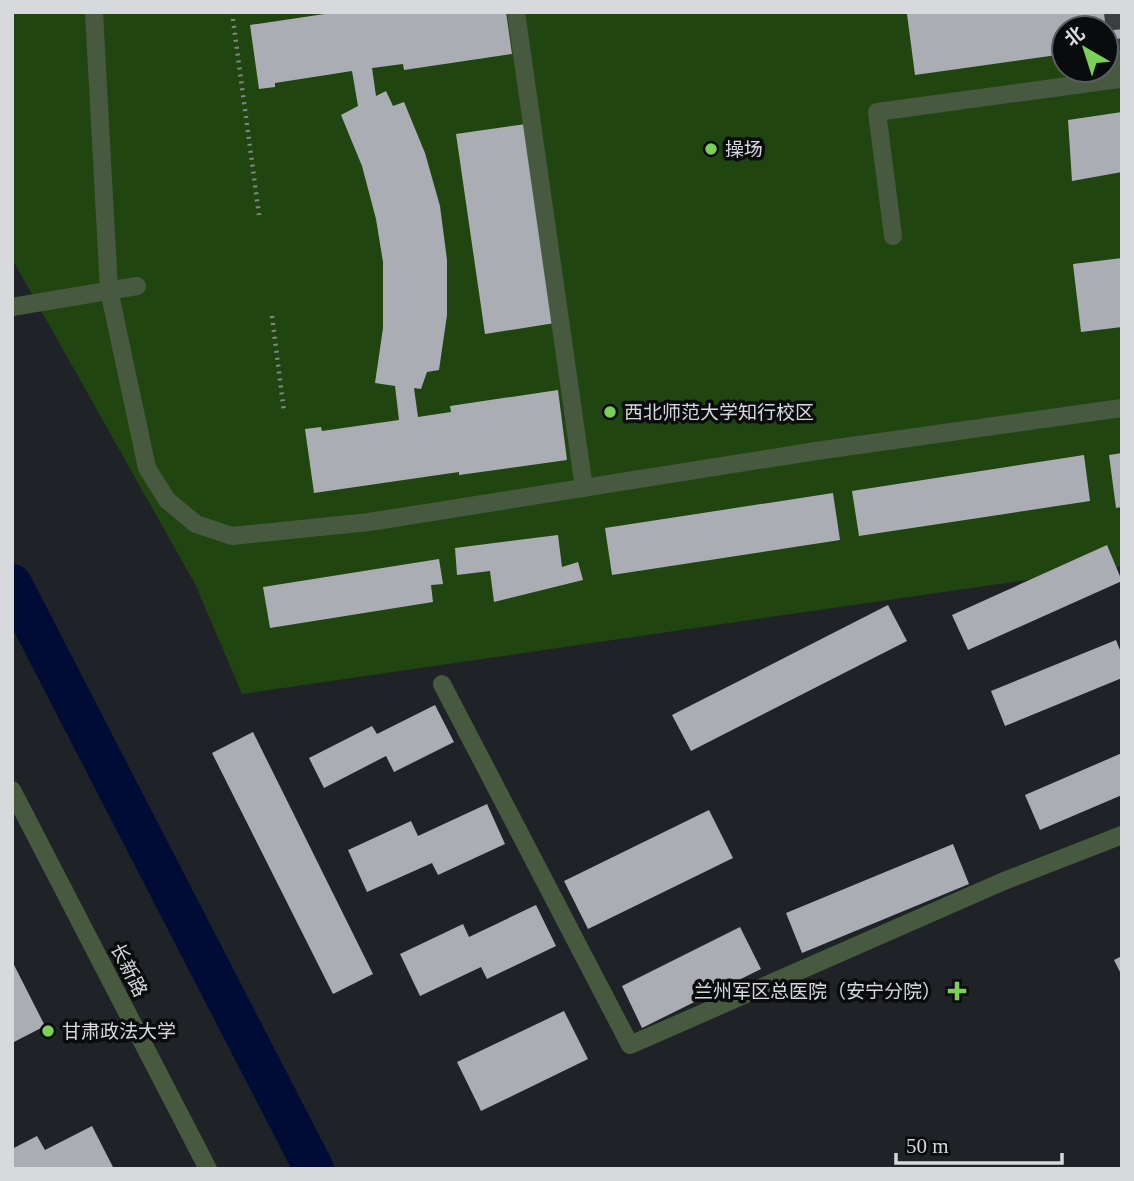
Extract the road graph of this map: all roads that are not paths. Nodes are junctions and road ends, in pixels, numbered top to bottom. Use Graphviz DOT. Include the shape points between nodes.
graph roads {
  1 [pos="94,12"];
  2 [pos="516,12"];
  3 [pos="1121,79"];
  4 [pos="893,236"];
  5 [pos="137,286"];
  6 [pos="109,290"];
  7 [pos="12,307"];
  8 [pos="1122,408"];
  9 [pos="584,488"];
  10 [pos="442,684"];
  11 [pos="12,790"];
  12 [pos="1122,835"];
  13 [pos="208,1169"];
  1 -- 6 [label="street"];
  2 -- 9 [label="street"];
  3 -- 4 [label="street" via="877,112"];
  5 -- 6 [label="street"];
  6 -- 7 [label="street"];
  6 -- 9 [label="street" via="147,468 167,500 196,524 232,536 369,522"];
  8 -- 9 [label="street"];
  10 -- 12 [label="street" via="630,1045 1004,881"];
  11 -- 13 [label="street, 长新路"];
}
